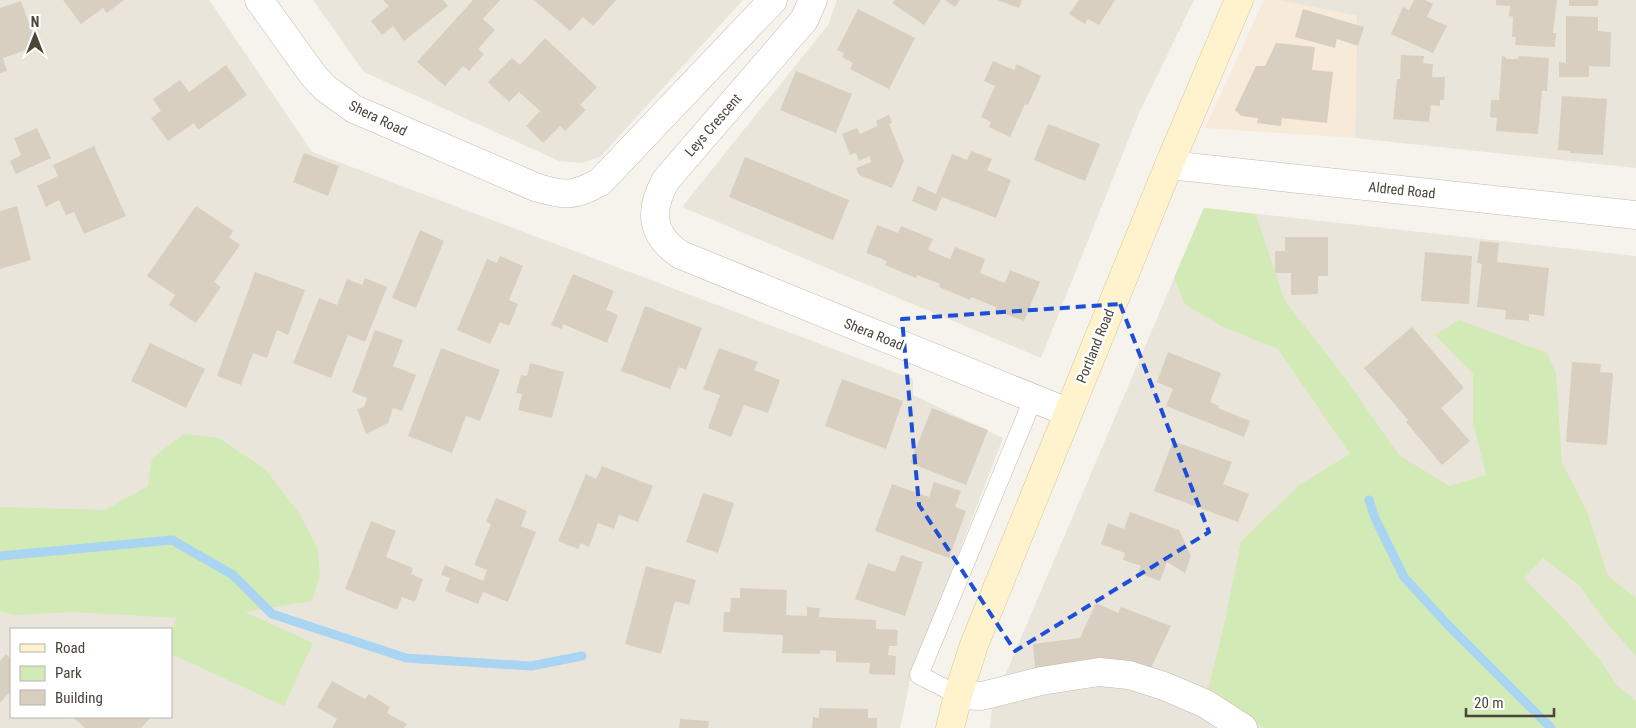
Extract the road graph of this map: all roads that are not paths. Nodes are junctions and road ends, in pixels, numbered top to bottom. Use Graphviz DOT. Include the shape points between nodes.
graph roads {
  1 [pos="259,0"];
  2 [pos="773,0"];
  3 [pos="813,0"];
  4 [pos="1239,0"];
  5 [pos="1169,165"];
  6 [pos="1636,214"];
  7 [pos="680,255"];
  8 [pos="1033,399"];
  9 [pos="1068,412"];
  10 [pos="958,695"];
  11 [pos="950,728"];
  12 [pos="1243,728"];
  1 -- 2 [label="street, Shera Road" via="313,75 354,109 535,187 568,195 600,182"];
  3 -- 7 [label="street, Leys Crescent" via="804,20 660,190 655,213 658,233"];
  4 -- 5 [label="street, Portland Road"];
  5 -- 6 [label="street, Aldred Road"];
  5 -- 9 [label="street, Portland Road"];
  7 -- 8 [label="street, Shera Road"];
  8 -- 9 [label="street, Shera Road"];
  8 -- 10 [label="lane" via="919,675"];
  9 -- 10 [label="street, Portland Road" via="974,645"];
  10 -- 11 [label="street, Portland Road"];
  10 -- 12 [label="street" via="982,696 1041,681 1099,672 1128,675 1206,704"];
}
